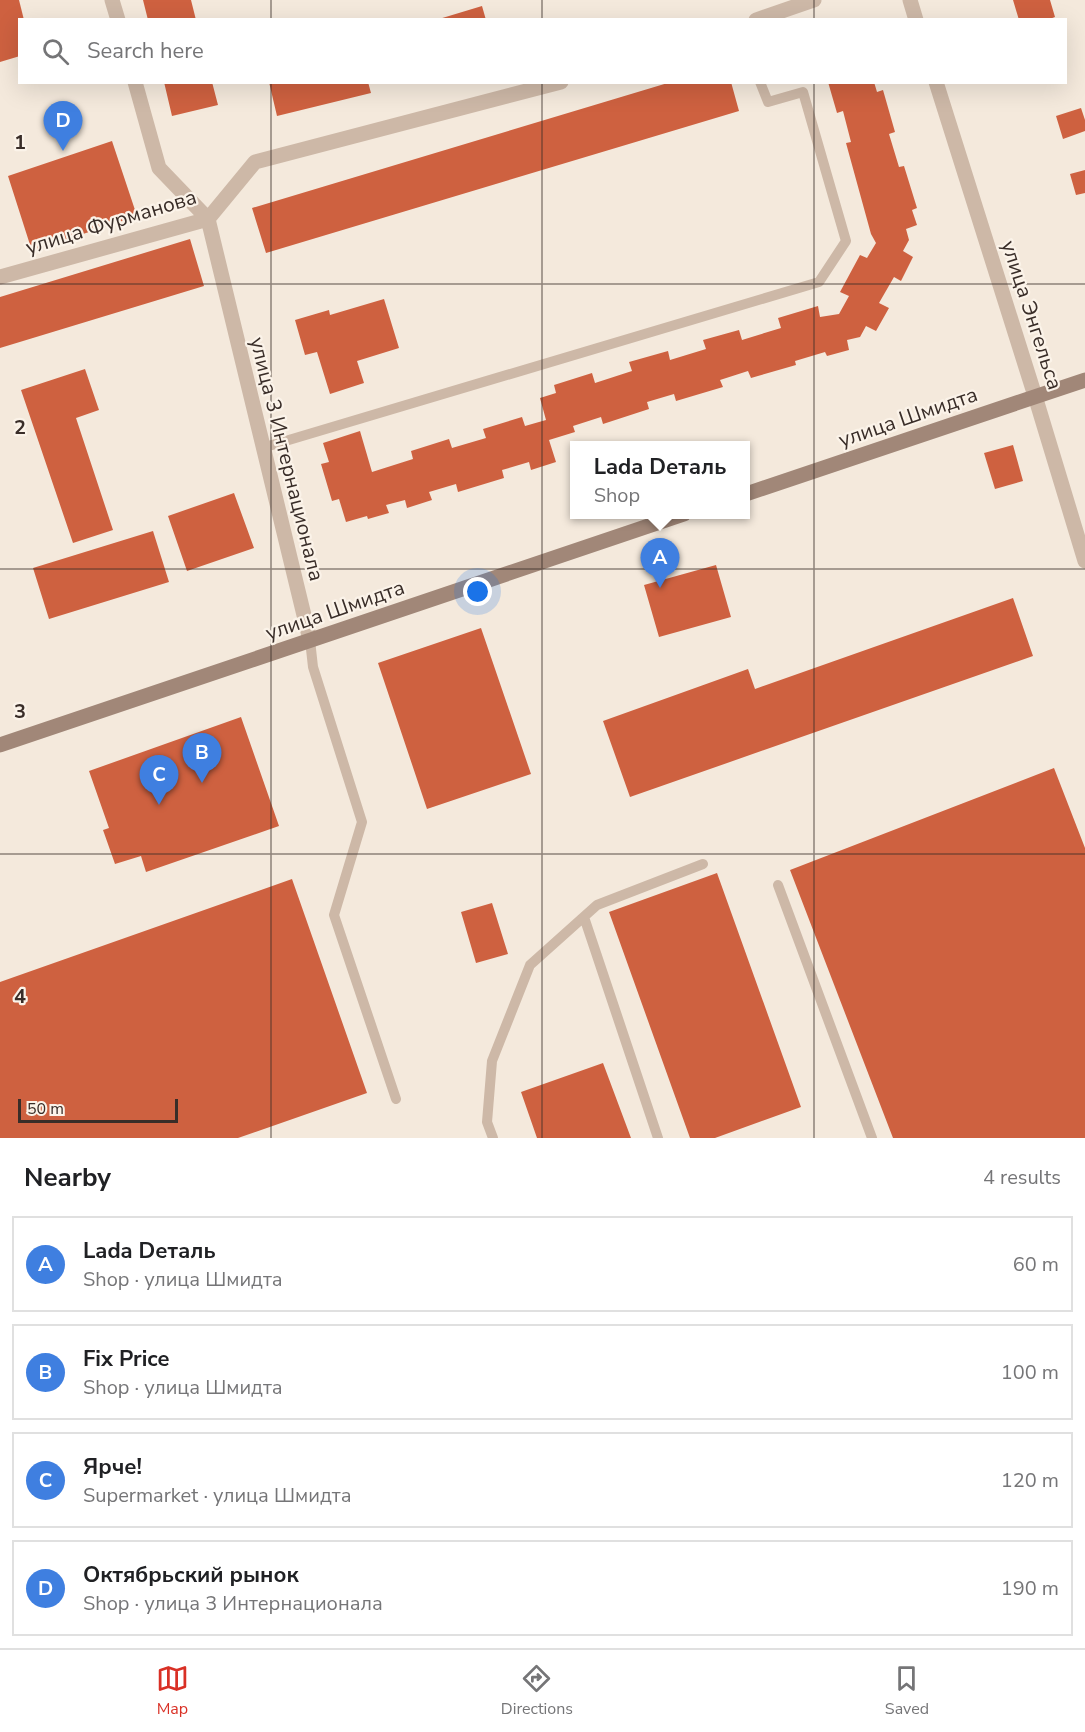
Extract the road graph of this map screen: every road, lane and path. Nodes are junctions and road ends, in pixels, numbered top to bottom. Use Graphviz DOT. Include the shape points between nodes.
graph roads {
  1 [pos="112,0"];
  2 [pos="814,0"];
  3 [pos="910,0"];
  4 [pos="117,18"];
  5 [pos="762,18"];
  6 [pos="915,18"];
  7 [pos="136,84"];
  8 [pos="553,84"];
  9 [pos="761,84"];
  10 [pos="937,84"];
  11 [pos="208,219"];
  12 [pos="0,278"];
  13 [pos="1085,380"];
  14 [pos="1035,396"];
  15 [pos="262,448"];
  16 [pos="750,493"];
  17 [pos="669,519"];
  18 [pos="1085,561"];
  19 [pos="310,640"];
  20 [pos="0,746"];
  21 [pos="703,864"];
  22 [pos="778,885"];
  23 [pos="584,916"];
  24 [pos="396,1099"];
  25 [pos="493,1138"];
  26 [pos="658,1138"];
  27 [pos="872,1138"];
  1 -- 4 [label="street"];
  2 -- 5 [label="street"];
  3 -- 6 [label="street"];
  7 -- 11 [label="street" via="159,168"];
  8 -- 11 [label="street, улица Фурманова" via="255,162"];
  9 -- 15 [label="lane" via="768,102 803,92 846,241 819,282"];
  10 -- 14 [label="street, улица Энгельса"];
  11 -- 12 [label="street, улица Фурманова"];
  11 -- 15 [label="street, улица 3 Интернационала"];
  13 -- 14 [label="main road, улица Шмидта"];
  14 -- 16 [label="main road, улица Шмидта"];
  14 -- 18 [label="street, улица Энгельса"];
  15 -- 19 [label="street, улица 3 Интернационала"];
  17 -- 19 [label="main road, улица Шмидта"];
  19 -- 20 [label="main road, улица Шмидта"];
  19 -- 24 [label="lane, улица 3 Интернационала" via="313,667 362,822 334,915"];
  21 -- 23 [label="lane" via="597,905"];
  22 -- 27 [label="lane"];
  23 -- 25 [label="lane" via="530,965 492,1061 487,1122"];
  23 -- 26 [label="lane"];
}
